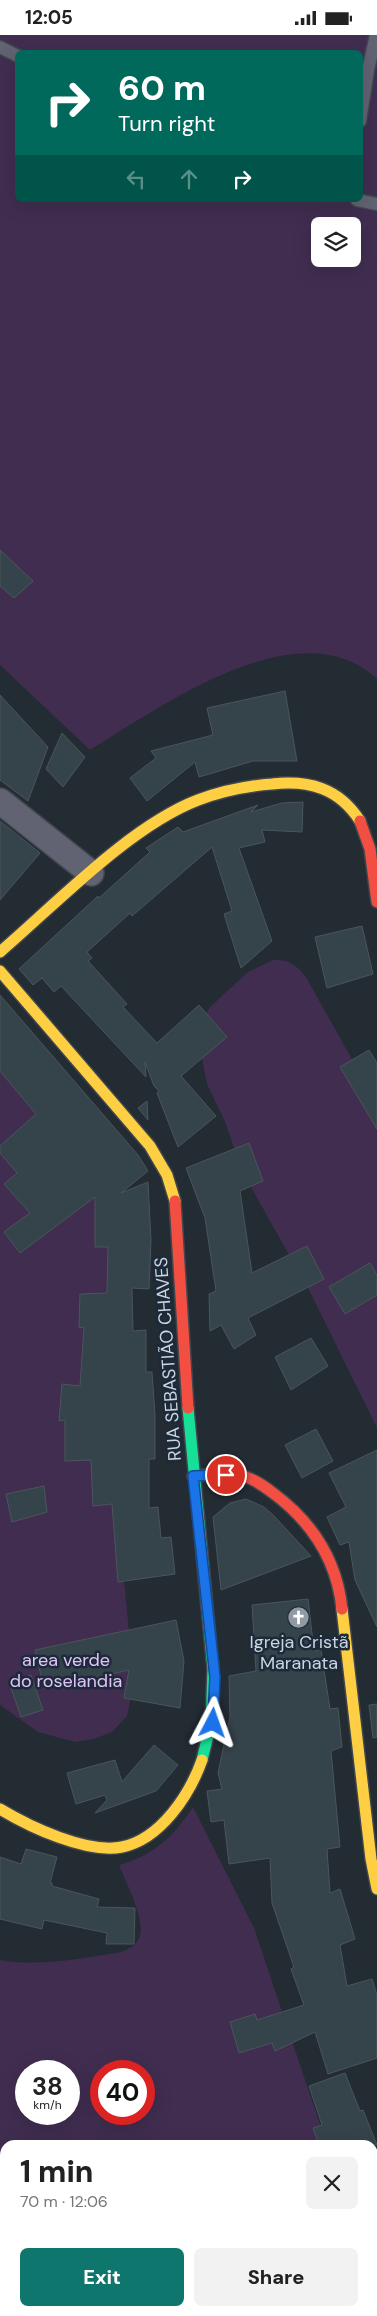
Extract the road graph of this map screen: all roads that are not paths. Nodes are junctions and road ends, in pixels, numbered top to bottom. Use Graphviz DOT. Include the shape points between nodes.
graph roads {
  1 [pos="376,35"];
  2 [pos="0,47"];
  3 [pos="15,54"];
  4 [pos="363,102"];
  5 [pos="363,201"];
  6 [pos="377,204"];
  7 [pos="0,801"];
  8 [pos="372,831"];
  9 [pos="91,873"];
  10 [pos="377,902"];
  11 [pos="0,952"];
  12 [pos="0,971"];
  13 [pos="193,1476"];
  14 [pos="0,1809"];
  15 [pos="377,1889"];
  1 -- 4 [label="lane"];
  2 -- 3 [label="lane"];
  5 -- 6 [label="lane"];
  7 -- 9 [label="street"];
  8 -- 9 [label="street" via="350,805 322,786 302,782 254,785 210,795 177,808 151,823"];
  8 -- 10 [label="street"];
  9 -- 11 [label="street"];
  12 -- 13 [label="street, RUA SEBASTIÃO CHAVES" via="150,1146 172,1184"];
  13 -- 14 [label="street, RUA SEBASTIÃO CHAVES" via="215,1695 208,1745 195,1780 158,1828 134,1844 116,1849 91,1847"];
  13 -- 15 [label="street" via="235,1475 262,1485 308,1524 333,1564 340,1590"];
}
